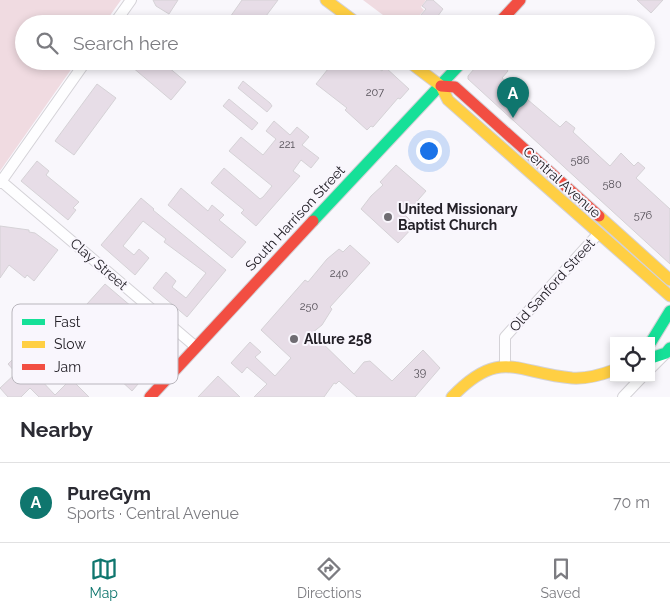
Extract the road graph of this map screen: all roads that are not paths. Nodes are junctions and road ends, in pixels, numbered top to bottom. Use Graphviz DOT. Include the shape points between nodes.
graph roads {
  1 [pos="131,0"];
  2 [pos="326,0"];
  3 [pos="520,0"];
  4 [pos="120,15"];
  5 [pos="346,15"];
  6 [pos="506,15"];
  7 [pos="80,70"];
  8 [pos="420,70"];
  9 [pos="455,70"];
  10 [pos="441,86"];
  11 [pos="0,182"];
  12 [pos="598,234"];
  13 [pos="670,280"];
  14 [pos="670,296"];
  15 [pos="145,304"];
  16 [pos="670,311"];
  17 [pos="178,332"];
  18 [pos="654,337"];
  19 [pos="196,347"];
  20 [pos="668,351"];
  21 [pos="655,356"];
  22 [pos="655,364"];
  23 [pos="505,366"];
  24 [pos="178,367"];
  25 [pos="610,371"];
  26 [pos="637,382"];
  27 [pos="162,384"];
  28 [pos="150,397"];
  29 [pos="452,397"];
  30 [pos="623,397"];
  1 -- 4 [label="street"];
  2 -- 5 [label="main road"];
  3 -- 6 [label="main road"];
  7 -- 11 [label="street"];
  8 -- 10 [label="main road, Central Avenue"];
  9 -- 10 [label="main road, South Harrison Street"];
  10 -- 12 [label="main road, Central Avenue" via="448,100"];
  10 -- 13 [label="main road, Central Avenue" via="453,86"];
  10 -- 19 [label="main road, South Harrison Street"];
  11 -- 15 [label="street, Clay Street"];
  12 -- 14 [label="main road, Central Avenue"];
  12 -- 23 [label="street, Old Sanford Street" via="505,337"];
  16 -- 18 [label="main road"];
  17 -- 19 [label="street, Clay Street"];
  19 -- 24 [label="main road, South Harrison Street"];
  20 -- 21 [label="main road"];
  20 -- 22 [label="street"];
  23 -- 25 [label="main road" via="539,369 571,378 589,378"];
  23 -- 29 [label="main road" via="483,370 470,378"];
  26 -- 30 [label="street"];
  27 -- 28 [label="main road, South Harrison Street"];
}
